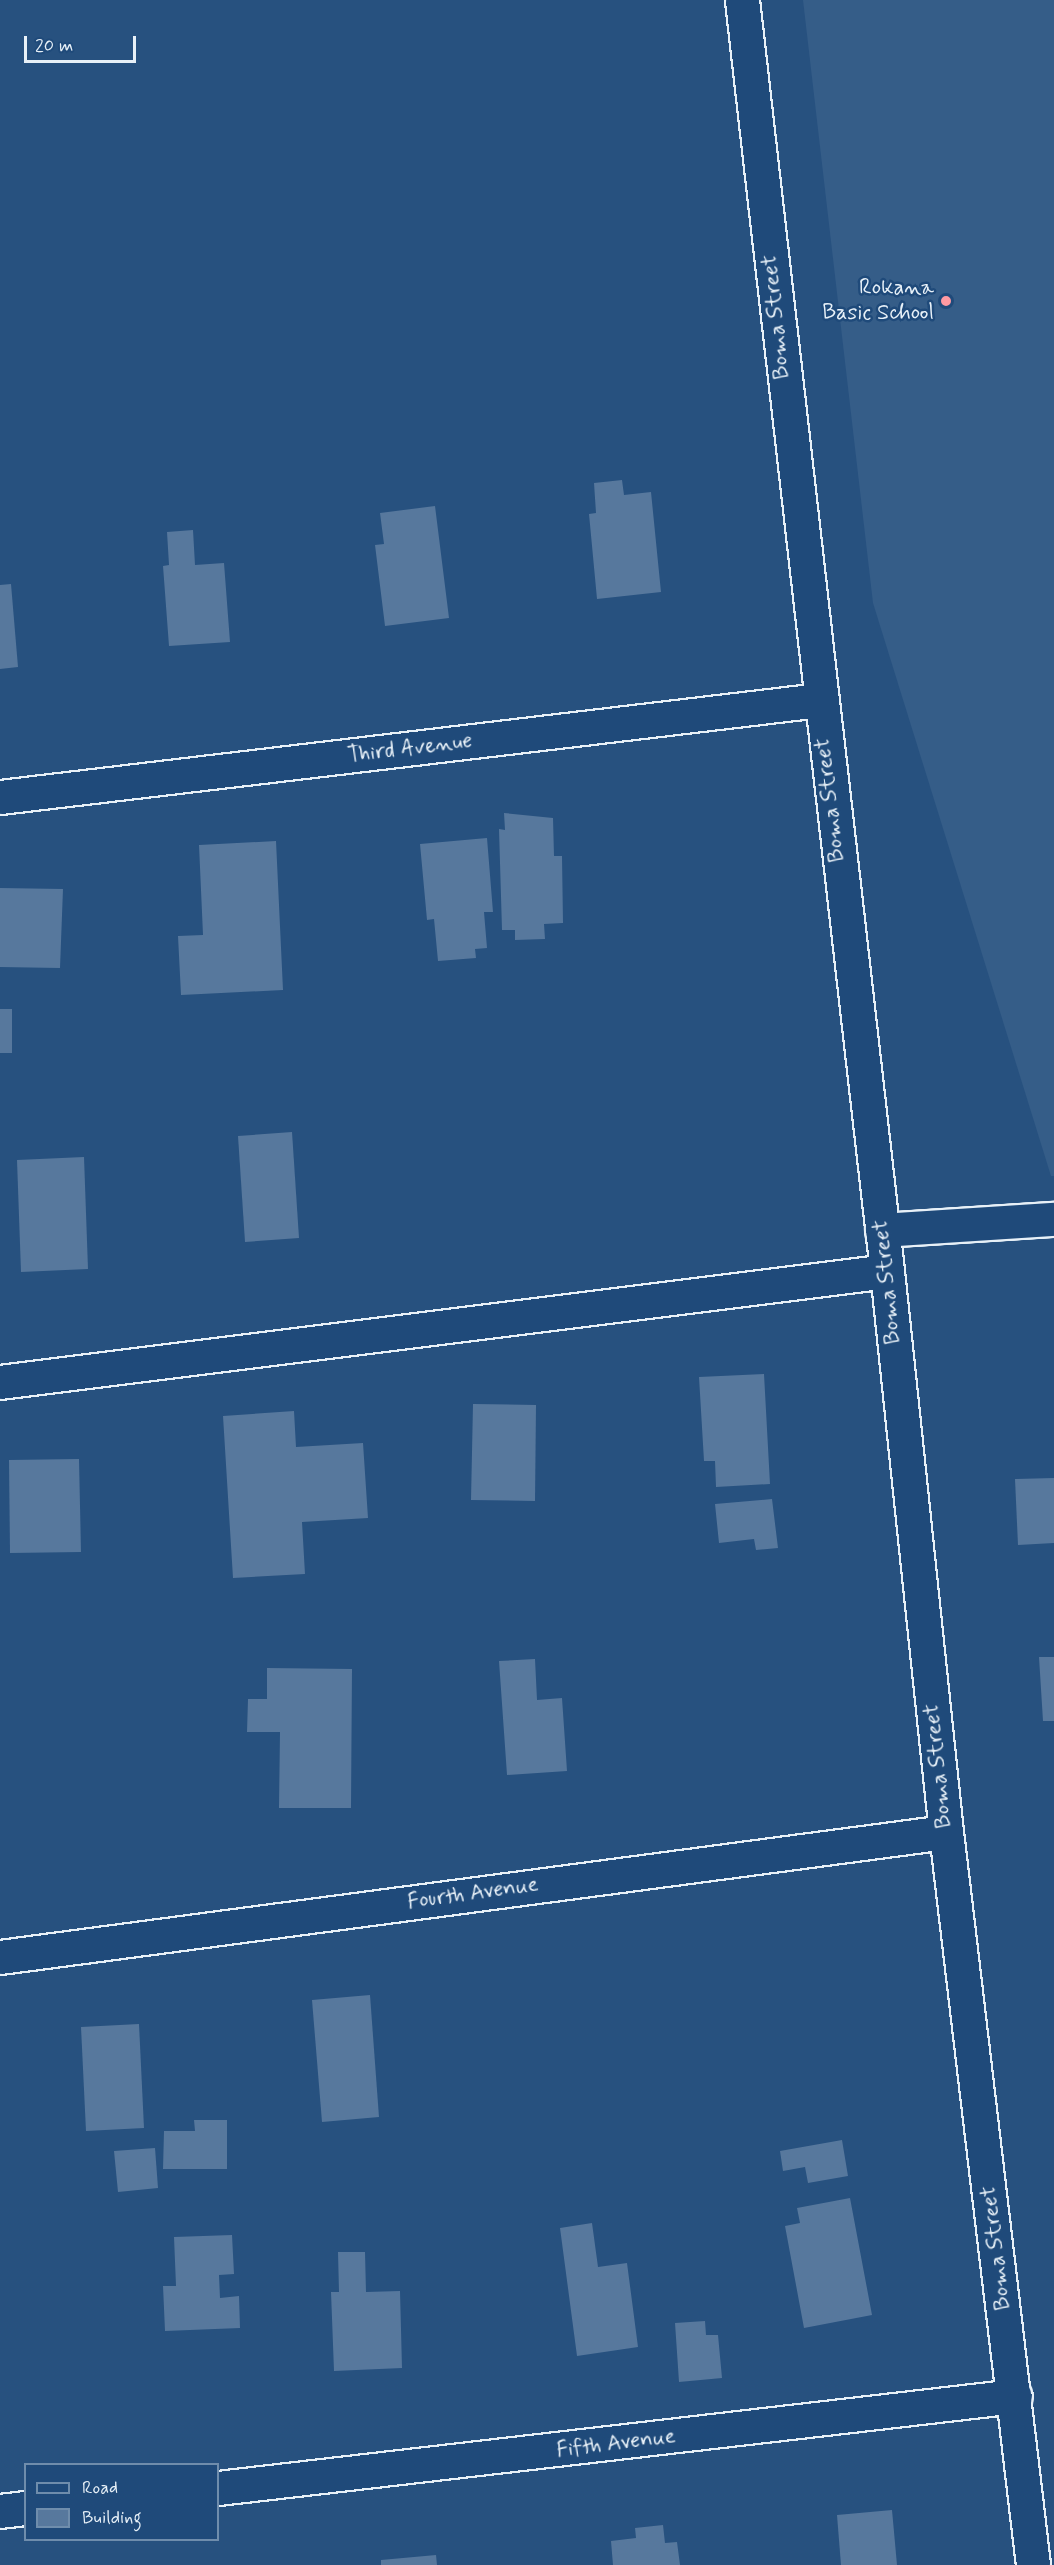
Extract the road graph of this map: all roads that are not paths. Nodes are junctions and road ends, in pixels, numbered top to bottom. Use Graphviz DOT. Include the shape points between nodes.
graph roads {
  1 [pos="742,0"];
  2 [pos="819,700"];
  3 [pos="0,797"];
  4 [pos="1054,1219"];
  5 [pos="882,1230"];
  6 [pos="887,1271"];
  7 [pos="0,1382"];
  8 [pos="946,1832"];
  9 [pos="0,1957"];
  10 [pos="1015,2396"];
  11 [pos="219,2488"];
  12 [pos="24,2508"];
  13 [pos="0,2511"];
  14 [pos="1033,2565"];
  1 -- 2 [label="street, Boma Street"];
  2 -- 3 [label="street, Third Avenue"];
  2 -- 5 [label="street, Boma Street"];
  4 -- 5 [label="street"];
  5 -- 6 [label="street, Boma Street"];
  6 -- 7 [label="street"];
  6 -- 8 [label="street, Boma Street"];
  8 -- 9 [label="street, Fourth Avenue"];
  8 -- 10 [label="street, Boma Street"];
  10 -- 11 [label="street, Fifth Avenue"];
  10 -- 14 [label="street, Boma Street"];
  12 -- 13 [label="street"];
}
